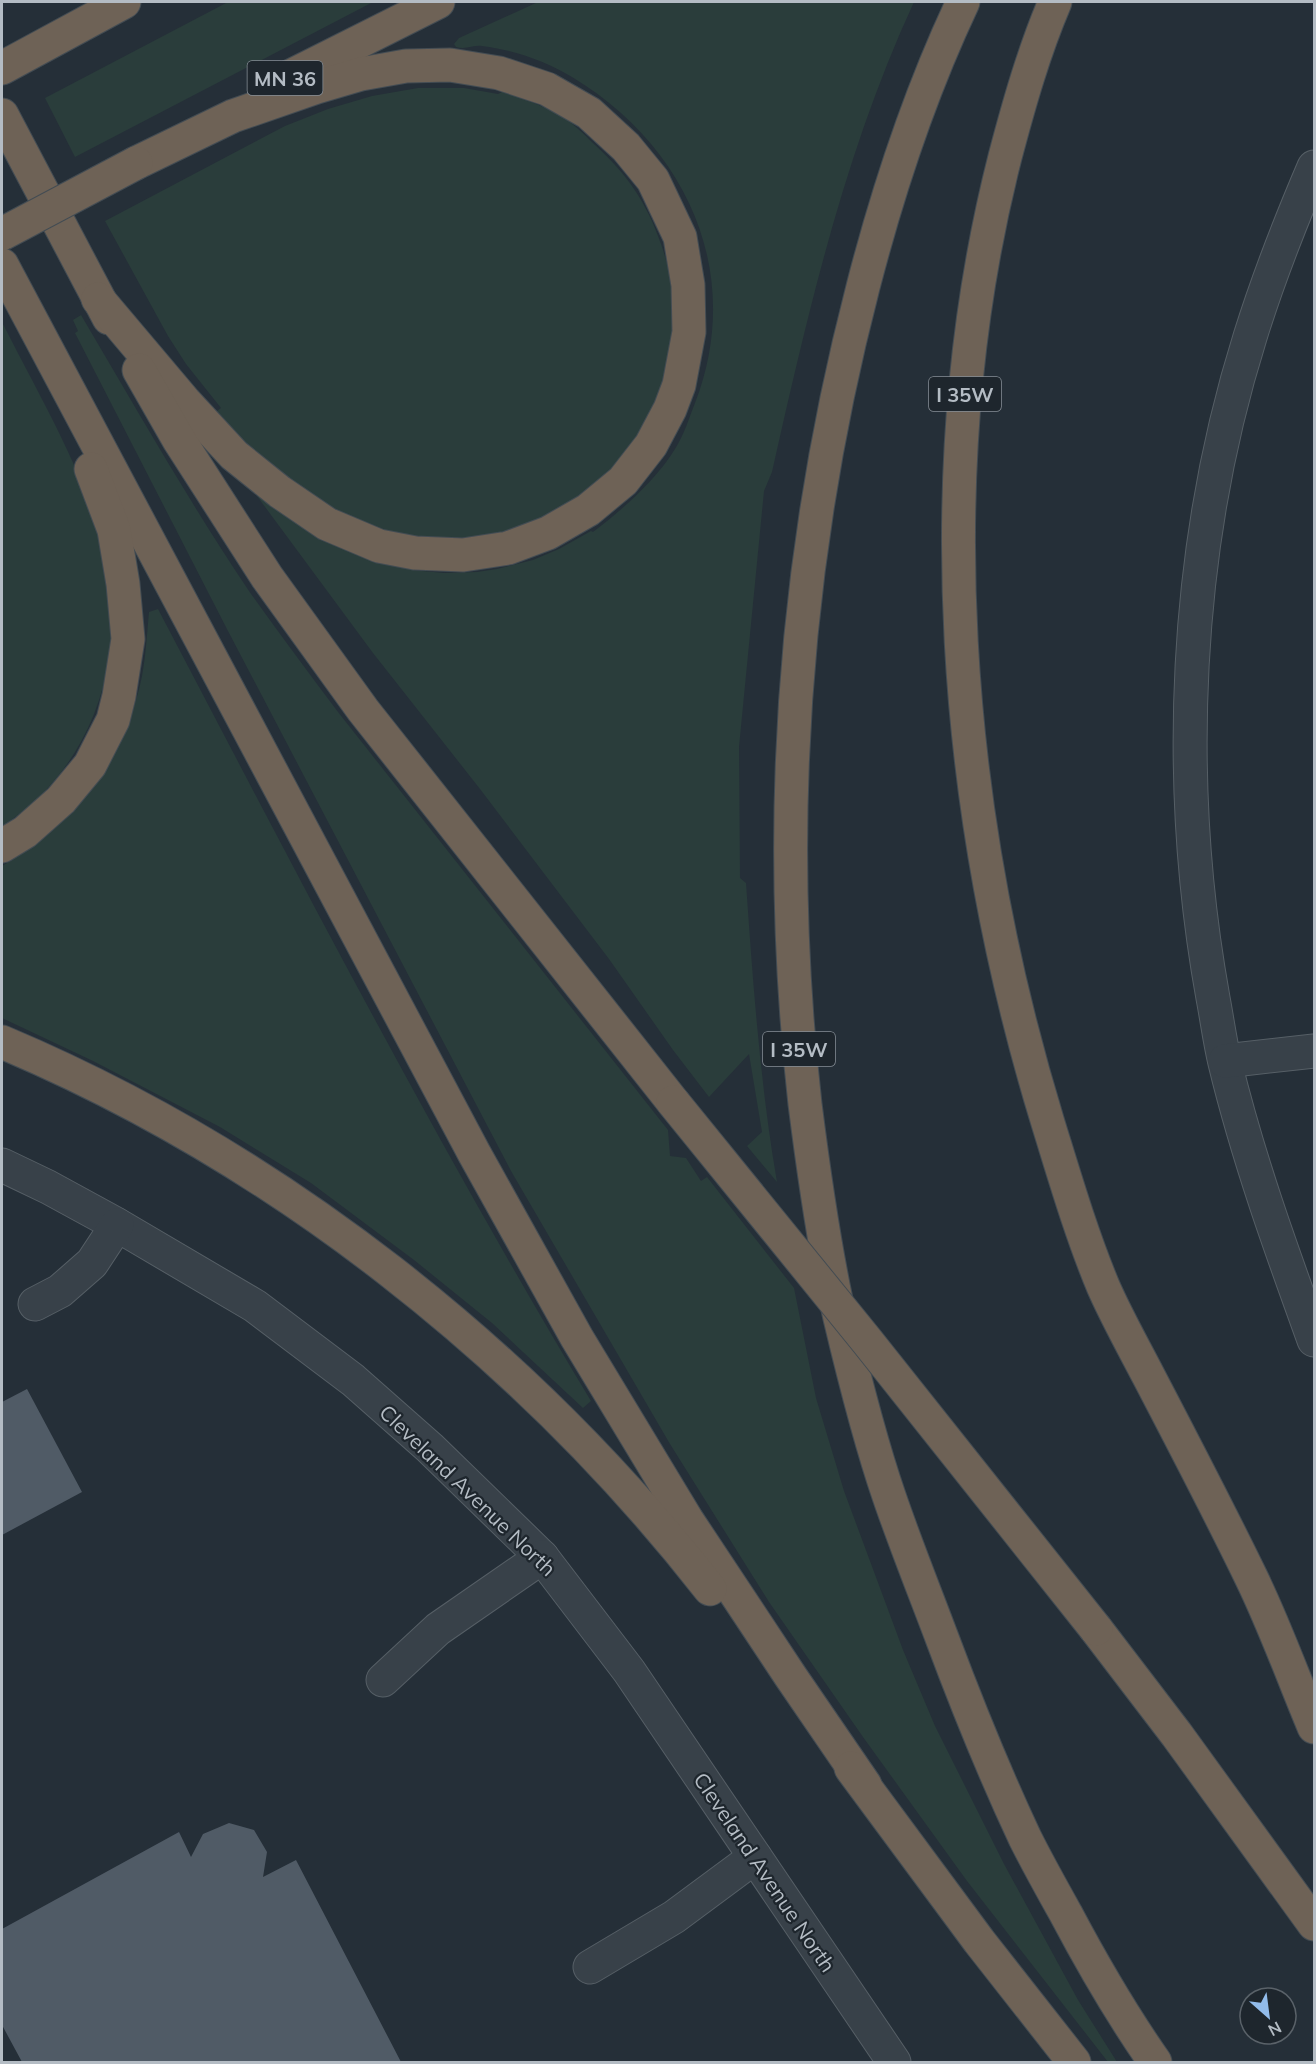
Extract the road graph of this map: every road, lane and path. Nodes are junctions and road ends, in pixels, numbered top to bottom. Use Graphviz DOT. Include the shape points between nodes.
graph roads {
  1 [pos="124,2"];
  2 [pos="438,2"];
  3 [pos="963,2"];
  4 [pos="1055,2"];
  5 [pos="2,68"];
  6 [pos="2,115"];
  7 [pos="136,163"];
  8 [pos="1314,167"];
  9 [pos="2,234"];
  10 [pos="2,265"];
  11 [pos="98,298"];
  12 [pos="32,320"];
  13 [pos="2,846"];
  14 [pos="2,1042"];
  15 [pos="1314,1051"];
  16 [pos="1225,1061"];
  17 [pos="2,1165"];
  18 [pos="117,1225"];
  19 [pos="35,1304"];
  20 [pos="1314,1340"];
  21 [pos="542,1557"];
  22 [pos="383,1680"];
  23 [pos="1314,1727"];
  24 [pos="865,1785"];
  25 [pos="755,1857"];
  26 [pos="1314,1924"];
  27 [pos="590,1967"];
  28 [pos="894,2062"];
  29 [pos="1074,2062"];
  30 [pos="1155,2062"];
  1 -- 5 [label="highway"];
  2 -- 7 [label="highway, MN 36" via="219,112"];
  3 -- 30 [label="highway, I 35W" via="910,130 875,240 846,351 823,463 806,576 794,713 791,897 798,1034 810,1148 839,1312 862,1409 888,1493 971,1717 1027,1841 1091,1960"];
  4 -- 23 [label="highway, I 35W" via="1016,115 991,211 974,308 963,407 959,534 962,640 970,745 984,849 1003,953 1028,1056 1104,1287 1253,1581"];
  6 -- 11 [label="highway"];
  7 -- 9 [label="highway, MN 36, bridge"];
  7 -- 11 [label="highway" via="233,116 361,74 406,66 450,65 499,73 547,89 589,113 626,147 653,180 680,237 688,285 689,332 679,385 651,445 623,481 588,510 548,533 508,548 463,555 415,553 379,546 327,524 234,456"];
  8 -- 16 [label="street" via="1285,235 1249,339 1225,433 1206,529 1194,638 1189,735 1193,844 1203,942"];
  10 -- 12 [label="highway"];
  11 -- 26 [label="highway, bridge" via="179,440 267,578 363,710 1096,1629"];
  12 -- 13 [label="highway" via="114,530 128,639 113,720 90,765 61,800 26,832"];
  12 -- 24 [label="highway" via="474,1153 577,1338 687,1520"];
  14 -- 24 [label="highway" via="150,1114 260,1179 339,1233 440,1311 535,1396 625,1487"];
  15 -- 16 [label="street"];
  16 -- 20 [label="street" via="1256,1176"];
  17 -- 18 [label="street, Cleveland Avenue North"];
  18 -- 19 [label="street" via="92,1263 60,1291"];
  18 -- 21 [label="street, Cleveland Avenue North" via="255,1306 353,1380 430,1448"];
  21 -- 22 [label="street" via="438,1629"];
  21 -- 25 [label="street, Cleveland Avenue North" via="629,1671"];
  24 -- 29 [label="highway"];
  25 -- 27 [label="street" via="674,1917"];
  25 -- 28 [label="street, Cleveland Avenue North"];
}
